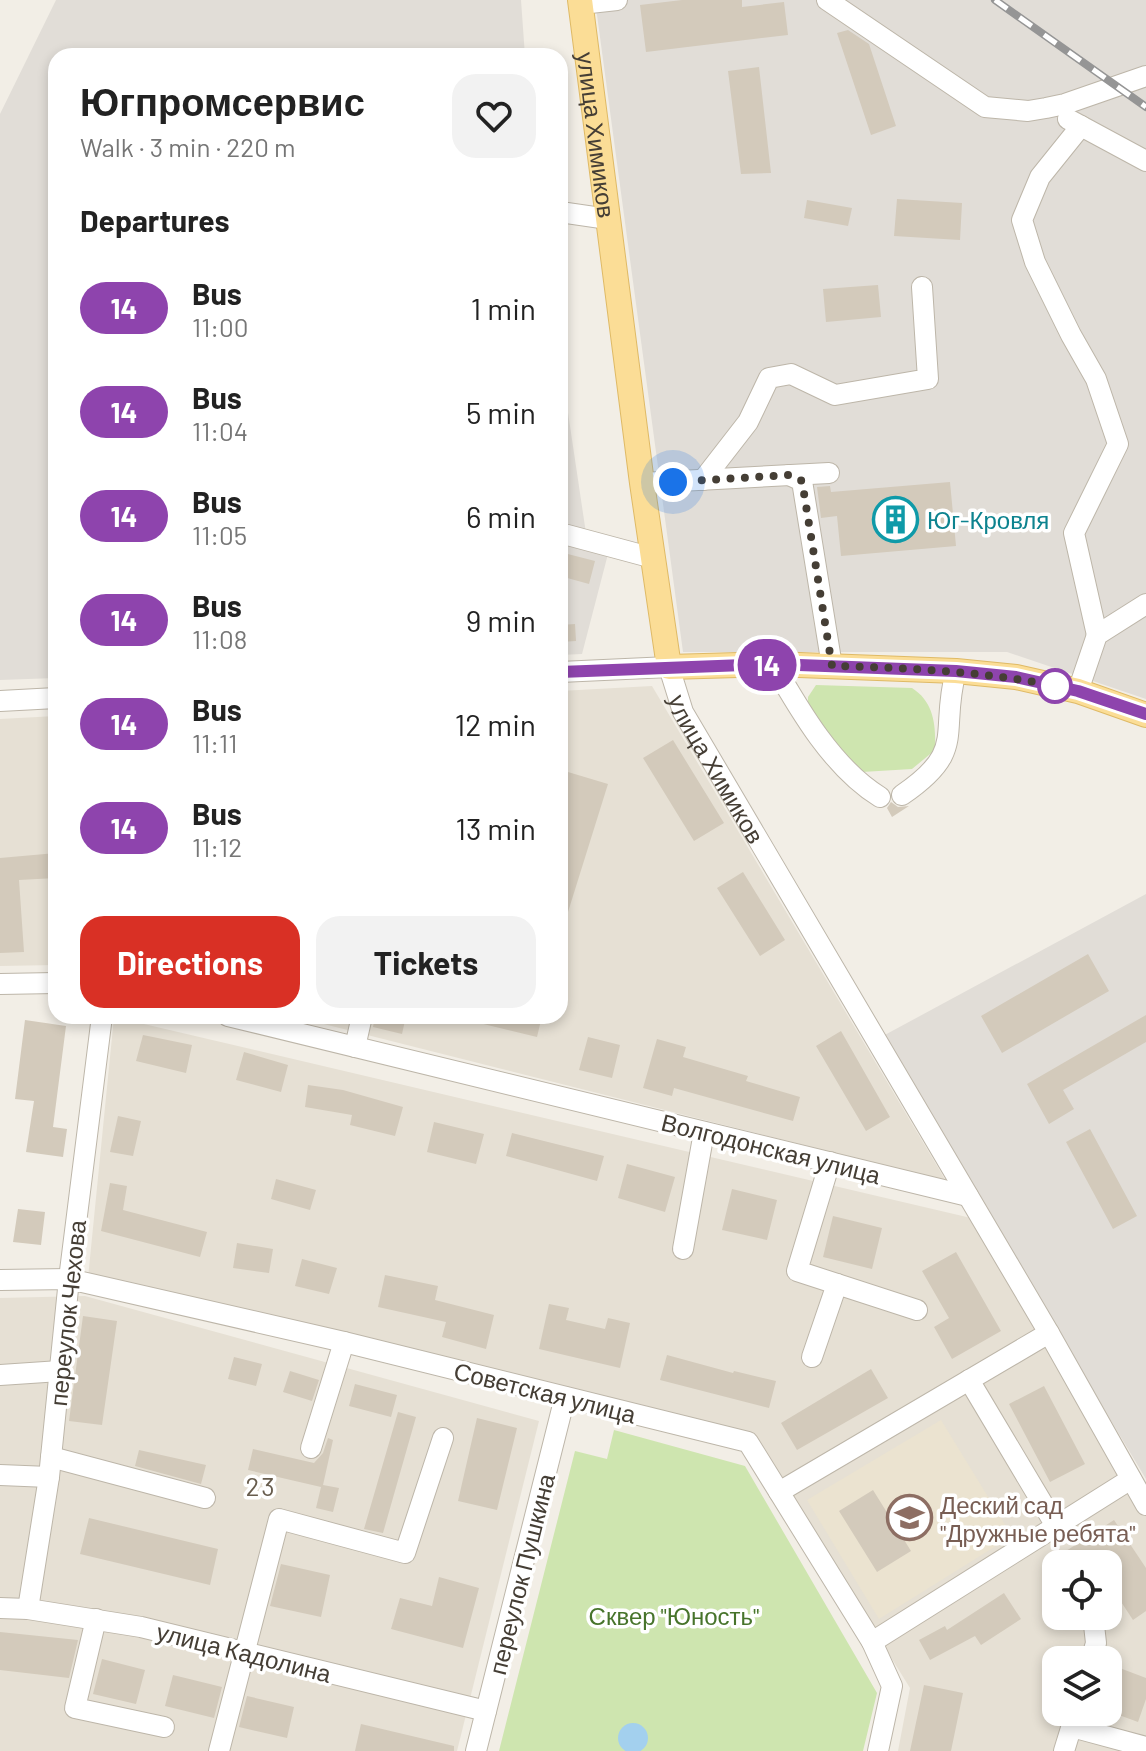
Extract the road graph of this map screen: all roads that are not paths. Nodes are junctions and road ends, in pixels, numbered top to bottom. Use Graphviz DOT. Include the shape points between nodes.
graph roads {
  1 [pos="617,0"];
  2 [pos="827,0"];
  3 [pos="580,2"];
  4 [pos="1146,76"];
  5 [pos="1046,108"];
  6 [pos="1081,126"];
  7 [pos="1146,161"];
  8 [pos="568,213"];
  9 [pos="608,219"];
  10 [pos="922,287"];
  11 [pos="829,473"];
  12 [pos="789,475"];
  13 [pos="703,480"];
  14 [pos="642,483"];
  15 [pos="568,535"];
  16 [pos="653,558"];
  17 [pos="1146,604"];
  18 [pos="1097,635"];
  19 [pos="773,664"];
  20 [pos="832,666"];
  21 [pos="669,667"];
  22 [pos="956,671"];
  23 [pos="568,672"];
  24 [pos="1078,691"];
  25 [pos="48,698"];
  26 [pos="0,701"];
  27 [pos="1146,715"];
  28 [pos="902,795"];
  29 [pos="880,797"];
  30 [pos="48,983"];
  31 [pos="0,984"];
  32 [pos="101,1024"];
  33 [pos="261,1024"];
  34 [pos="360,1024"];
  35 [pos="355,1047"];
  36 [pos="704,1132"];
  37 [pos="830,1162"];
  38 [pos="968,1196"];
  39 [pos="683,1249"];
  40 [pos="69,1279"];
  41 [pos="0,1280"];
  42 [pos="837,1284"];
  43 [pos="917,1310"];
  44 [pos="1049,1333"];
  45 [pos="344,1342"];
  46 [pos="812,1357"];
  47 [pos="60,1371"];
  48 [pos="0,1375"];
  49 [pos="969,1380"];
  50 [pos="565,1397"];
  51 [pos="443,1438"];
  52 [pos="311,1448"];
  53 [pos="50,1467"];
  54 [pos="0,1475"];
  55 [pos="1131,1479"];
  56 [pos="779,1492"];
  57 [pos="205,1498"];
  58 [pos="1146,1505"];
  59 [pos="1056,1526"];
  60 [pos="0,1608"];
  61 [pos="28,1609"];
  62 [pos="96,1619"];
  63 [pos="872,1642"];
  64 [pos="243,1652"];
  65 [pos="486,1711"];
  66 [pos="1072,1726"];
  67 [pos="1092,1726"];
  68 [pos="164,1727"];
  69 [pos="1146,1747"];
  70 [pos="219,1751"];
  71 [pos="476,1751"];
  72 [pos="878,1751"];
  73 [pos="1064,1751"];
  1 -- 3 [label="street"];
  2 -- 5 [label="street" via="985,107"];
  3 -- 9 [label="main road, улица Химиков"];
  4 -- 5 [label="street"];
  5 -- 6 [label="street"];
  6 -- 7 [label="street"];
  6 -- 18 [label="street" via="1040,177 1022,220 1035,262 1096,379 1118,444 1074,533"];
  8 -- 9 [label="street"];
  9 -- 14 [label="main road, улица Химиков"];
  10 -- 13 [label="street" via="928,379 835,395 791,374 769,378 748,422"];
  11 -- 12 [label="street"];
  12 -- 13 [label="street"];
  12 -- 20 [label="street" via="802,481"];
  13 -- 14 [label="street"];
  14 -- 16 [label="main road, улица Химиков"];
  15 -- 16 [label="street"];
  16 -- 21 [label="main road, улица Химиков"];
  17 -- 18 [label="street"];
  18 -- 24 [label="street"];
  19 -- 20 [label="main road"];
  19 -- 21 [label="main road"];
  19 -- 29 [label="street" via="808,726 865,788"];
  20 -- 22 [label="main road"];
  21 -- 23 [label="street"];
  21 -- 38 [label="street, улица Химиков" via="683,712"];
  22 -- 24 [label="main road"];
  22 -- 28 [label="street" via="946,751 935,770"];
  24 -- 27 [label="main road"];
  25 -- 26 [label="street"];
  30 -- 31 [label="street"];
  32 -- 40 [label="street, переулок Чехова"];
  33 -- 35 [label="street, Волгодонская улица"];
  34 -- 35 [label="street"];
  35 -- 36 [label="street, Волгодонская улица"];
  36 -- 37 [label="street, Волгодонская улица"];
  36 -- 39 [label="street"];
  37 -- 38 [label="street, Волгодонская улица"];
  37 -- 42 [label="street" via="797,1271"];
  38 -- 44 [label="street"];
  40 -- 41 [label="street, Советская улица"];
  40 -- 45 [label="street, Советская улица"];
  40 -- 47 [label="street, переулок Чехова"];
  42 -- 43 [label="street"];
  42 -- 46 [label="street"];
  44 -- 49 [label="street"];
  44 -- 55 [label="street"];
  45 -- 50 [label="street, Советская улица"];
  45 -- 52 [label="street"];
  47 -- 48 [label="street"];
  47 -- 53 [label="street, переулок Чехова"];
  49 -- 56 [label="street"];
  49 -- 59 [label="street"];
  50 -- 56 [label="street, Советская улица" via="748,1442"];
  50 -- 65 [label="street, переулок Пушкина"];
  51 -- 64 [label="street" via="405,1553 279,1519"];
  53 -- 54 [label="street"];
  53 -- 57 [label="street"];
  53 -- 61 [label="street, переулок Чехова"];
  55 -- 58 [label="street"];
  55 -- 59 [label="street"];
  56 -- 63 [label="street, Советская улица"];
  59 -- 63 [label="street"];
  60 -- 61 [label="street, улица Кадолина"];
  61 -- 62 [label="street, улица Кадолина"];
  62 -- 64 [label="street, улица Кадолина"];
  62 -- 68 [label="street" via="75,1708"];
  63 -- 72 [label="street, Советская улица" via="892,1686"];
  64 -- 65 [label="street, улица Кадолина"];
  64 -- 70 [label="street"];
  65 -- 71 [label="street, переулок Пушкина"];
  66 -- 73 [label="street"];
  67 -- 69 [label="street"];
}
